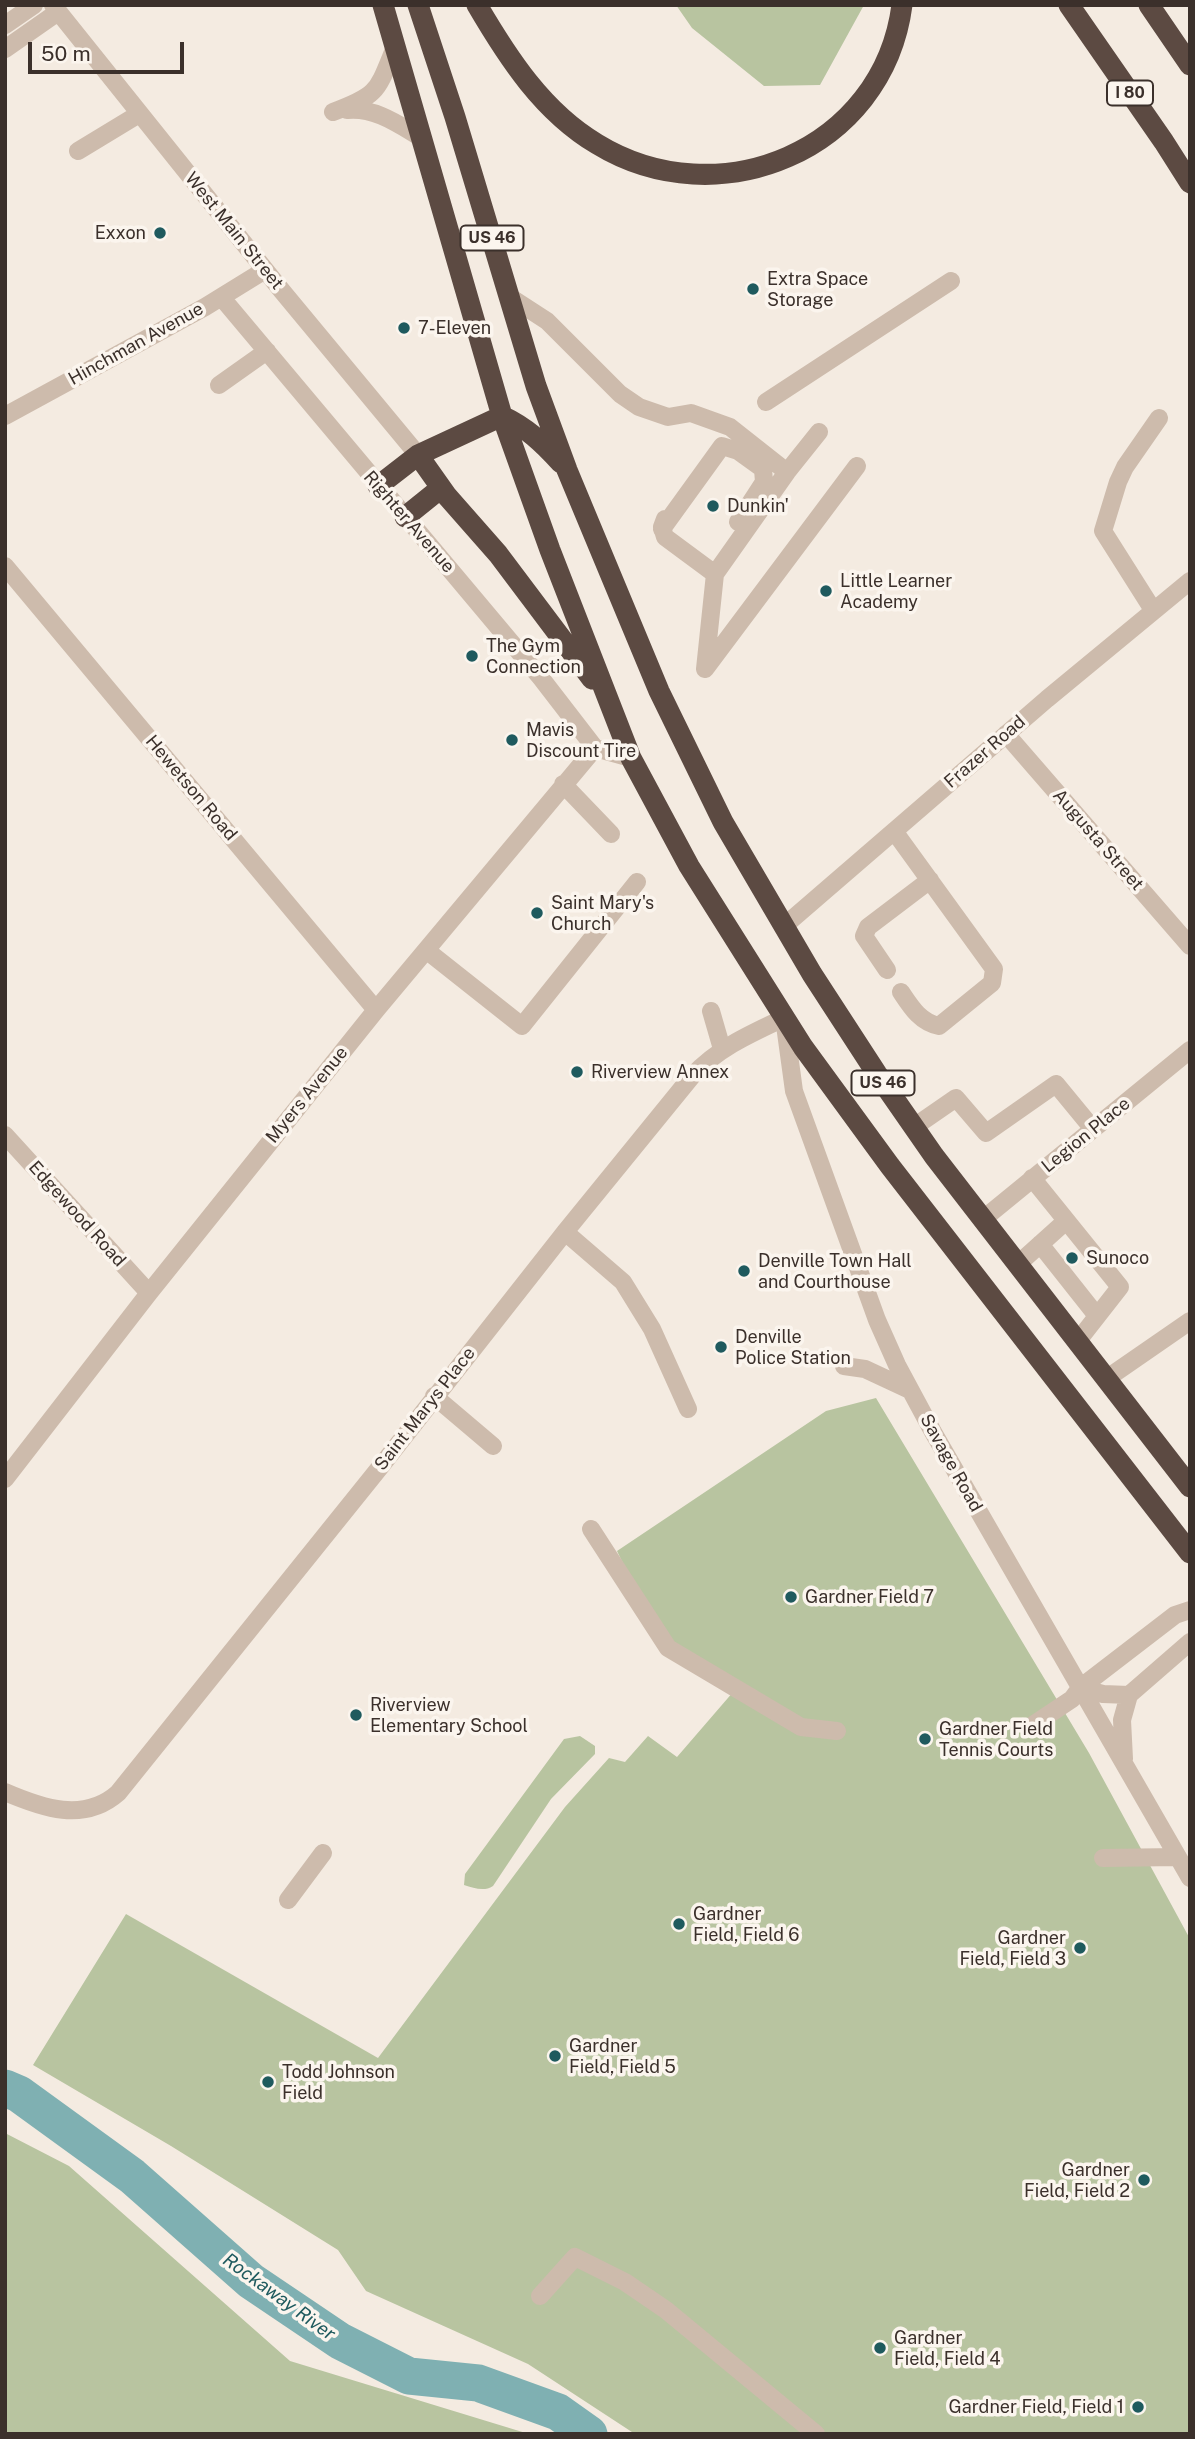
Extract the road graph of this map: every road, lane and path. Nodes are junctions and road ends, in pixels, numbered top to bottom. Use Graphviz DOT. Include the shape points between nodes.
graph roads {
  1 [pos="34,5"];
  2 [pos="383,5"];
  3 [pos="418,5"];
  4 [pos="477,5"];
  5 [pos="902,5"];
  6 [pos="1069,5"];
  7 [pos="1149,5"];
  8 [pos="59,7"];
  9 [pos="5,25"];
  10 [pos="395,47"];
  11 [pos="5,49"];
  12 [pos="1190,65"];
  13 [pos="139,114"];
  14 [pos="421,136"];
  15 [pos="78,151"];
  16 [pos="1190,183"];
  17 [pos="265,270"];
  18 [pos="951,281"];
  19 [pos="510,297"];
  20 [pos="222,298"];
  21 [pos="267,351"];
  22 [pos="219,385"];
  23 [pos="766,402"];
  24 [pos="5,416"];
  25 [pos="502,416"];
  26 [pos="1159,418"];
  27 [pos="730,427"];
  28 [pos="819,432"];
  29 [pos="418,454"];
  30 [pos="857,466"];
  31 [pos="567,470"];
  32 [pos="787,472"];
  33 [pos="378,486"];
  34 [pos="441,488"];
  35 [pos="405,517"];
  36 [pos="662,529"];
  37 [pos="5,566"];
  38 [pos="710,571"];
  39 [pos="1190,581"];
  40 [pos="1153,610"];
  41 [pos="606,697"];
  42 [pos="1006,734"];
  43 [pos="595,748"];
  44 [pos="631,758"];
  45 [pos="563,784"];
  46 [pos="894,831"];
  47 [pos="611,834"];
  48 [pos="930,880"];
  49 [pos="637,882"];
  50 [pos="783,927"];
  51 [pos="1190,946"];
  52 [pos="426,950"];
  53 [pos="887,970"];
  54 [pos="901,992"];
  55 [pos="376,1010"];
  56 [pos="711,1011"];
  57 [pos="784,1018"];
  58 [pos="722,1049"];
  59 [pos="1190,1050"];
  60 [pos="914,1127"];
  61 [pos="1093,1129"];
  62 [pos="5,1135"];
  63 [pos="1032,1178"];
  64 [pos="982,1220"];
  65 [pos="1066,1221"];
  66 [pos="565,1232"];
  67 [pos="1040,1244"];
  68 [pos="1017,1265"];
  69 [pos="149,1293"];
  70 [pos="1097,1317"];
  71 [pos="1190,1321"];
  72 [pos="1077,1342"];
  73 [pos="844,1366"];
  74 [pos="1106,1379"];
  75 [pos="910,1390"];
  76 [pos="434,1396"];
  77 [pos="688,1409"];
  78 [pos="493,1446"];
  79 [pos="1187,1478"];
  80 [pos="5,1479"];
  81 [pos="591,1529"];
  82 [pos="1190,1553"];
  83 [pos="1190,1610"];
  84 [pos="1190,1642"];
  85 [pos="1080,1688"];
  86 [pos="1129,1695"];
  87 [pos="1032,1725"];
  88 [pos="836,1731"];
  89 [pos="1124,1762"];
  90 [pos="5,1792"];
  91 [pos="323,1853"];
  92 [pos="1178,1857"];
  93 [pos="1103,1858"];
  94 [pos="1190,1878"];
  95 [pos="288,1900"];
  96 [pos="540,2296"];
  97 [pos="816,2434"];
  1 -- 9 [label="street"];
  2 -- 10 [label="highway, US 46"];
  3 -- 19 [label="highway, US 46"];
  4 -- 5 [label="highway" via="517,69 574,129 633,163 670,173 710,176 767,166 843,121 881,74"];
  6 -- 16 [label="highway, I 80"];
  7 -- 12 [label="highway"];
  8 -- 11 [label="street"];
  8 -- 13 [label="street, West Main Street" via="77,37"];
  10 -- 14 [label="highway, US 46"];
  10 -- 14 [label="street" via="372,94 333,112 357,109 376,113"];
  13 -- 15 [label="street"];
  13 -- 17 [label="street, West Main Street"];
  14 -- 25 [label="highway, US 46"];
  17 -- 20 [label="street, Hinchman Avenue"];
  17 -- 29 [label="street, West Main Street"];
  18 -- 23 [label="street"];
  19 -- 27 [label="street" via="547,321 639,407 668,417 691,413"];
  19 -- 31 [label="highway, US 46"];
  20 -- 21 [label="street, Righter Avenue"];
  20 -- 24 [label="street, Hinchman Avenue"];
  21 -- 22 [label="street"];
  21 -- 33 [label="street, Righter Avenue"];
  25 -- 29 [label="highway"];
  25 -- 31 [label="highway" via="544,444"];
  25 -- 41 [label="highway, US 46"];
  26 -- 40 [label="street" via="1125,467 1104,531"];
  27 -- 32 [label="street"];
  27 -- 36 [label="street"];
  28 -- 32 [label="street"];
  29 -- 33 [label="highway"];
  29 -- 34 [label="highway"];
  30 -- 38 [label="street" via="705,669"];
  31 -- 50 [label="highway, US 46" via="659,691 723,822"];
  32 -- 38 [label="street"];
  33 -- 35 [label="street, Righter Avenue"];
  34 -- 35 [label="highway"];
  34 -- 41 [label="highway" via="498,554"];
  35 -- 43 [label="street, Righter Avenue"];
  36 -- 38 [label="street" via="665,537"];
  36 -- 38 [label="street" via="722,446 754,461 763,469 764,482"];
  37 -- 55 [label="street, Hewetson Road"];
  39 -- 40 [label="street, Frazer Road"];
  40 -- 42 [label="street, Frazer Road"];
  41 -- 44 [label="highway, US 46"];
  42 -- 46 [label="street, Frazer Road"];
  42 -- 51 [label="street, Augusta Street"];
  43 -- 44 [label="street"];
  43 -- 45 [label="street, Myers Avenue"];
  44 -- 57 [label="highway, US 46" via="689,866"];
  45 -- 47 [label="street"];
  45 -- 52 [label="street, Myers Avenue"];
  46 -- 48 [label="street"];
  46 -- 50 [label="street, Frazer Road"];
  48 -- 53 [label="street" via="868,927 864,936"];
  48 -- 54 [label="street" via="994,969 992,983 939,1026 927,1023"];
  49 -- 52 [label="street" via="522,1026"];
  50 -- 60 [label="highway, US 46"];
  52 -- 55 [label="street, Myers Avenue"];
  55 -- 69 [label="street, Myers Avenue"];
  56 -- 58 [label="street"];
  57 -- 58 [label="street, Saint Marys Place"];
  57 -- 75 [label="street, Savage Road" via="794,1091 877,1320"];
  57 -- 82 [label="highway, US 46" via="897,1176"];
  58 -- 66 [label="street, Saint Marys Place" via="692,1076"];
  59 -- 61 [label="street, Legion Place"];
  60 -- 61 [label="street" via="956,1098 986,1133 1056,1084"];
  60 -- 64 [label="highway, US 46"];
  61 -- 63 [label="street, Legion Place"];
  62 -- 69 [label="street, Edgewood Road"];
  63 -- 64 [label="street, Legion Place"];
  63 -- 65 [label="street"];
  64 -- 68 [label="highway, US 46"];
  65 -- 67 [label="street"];
  65 -- 70 [label="street" via="1120,1287"];
  66 -- 76 [label="street, Saint Marys Place"];
  66 -- 77 [label="street" via="623,1282 652,1329"];
  67 -- 68 [label="street"];
  67 -- 70 [label="street"];
  68 -- 72 [label="highway, US 46"];
  69 -- 80 [label="street, Myers Avenue"];
  70 -- 72 [label="street"];
  71 -- 74 [label="street"];
  72 -- 74 [label="highway, US 46"];
  73 -- 75 [label="street" via="865,1369"];
  74 -- 79 [label="highway, US 46"];
  75 -- 85 [label="street, Savage Road"];
  76 -- 78 [label="street"];
  76 -- 90 [label="street, Saint Marys Place" via="118,1793 103,1804 78,1810 50,1809"];
  81 -- 88 [label="street" via="668,1648 801,1727"];
  83 -- 85 [label="street" via="1175,1615"];
  84 -- 86 [label="street"];
  85 -- 86 [label="street"];
  85 -- 87 [label="street" via="1072,1699"];
  85 -- 89 [label="street, Savage Road"];
  86 -- 89 [label="street" via="1122,1720"];
  89 -- 92 [label="street, Savage Road"];
  91 -- 95 [label="street"];
  92 -- 93 [label="street"];
  92 -- 94 [label="street, Savage Road"];
  96 -- 97 [label="street" via="575,2257 625,2282 666,2310"];
}
